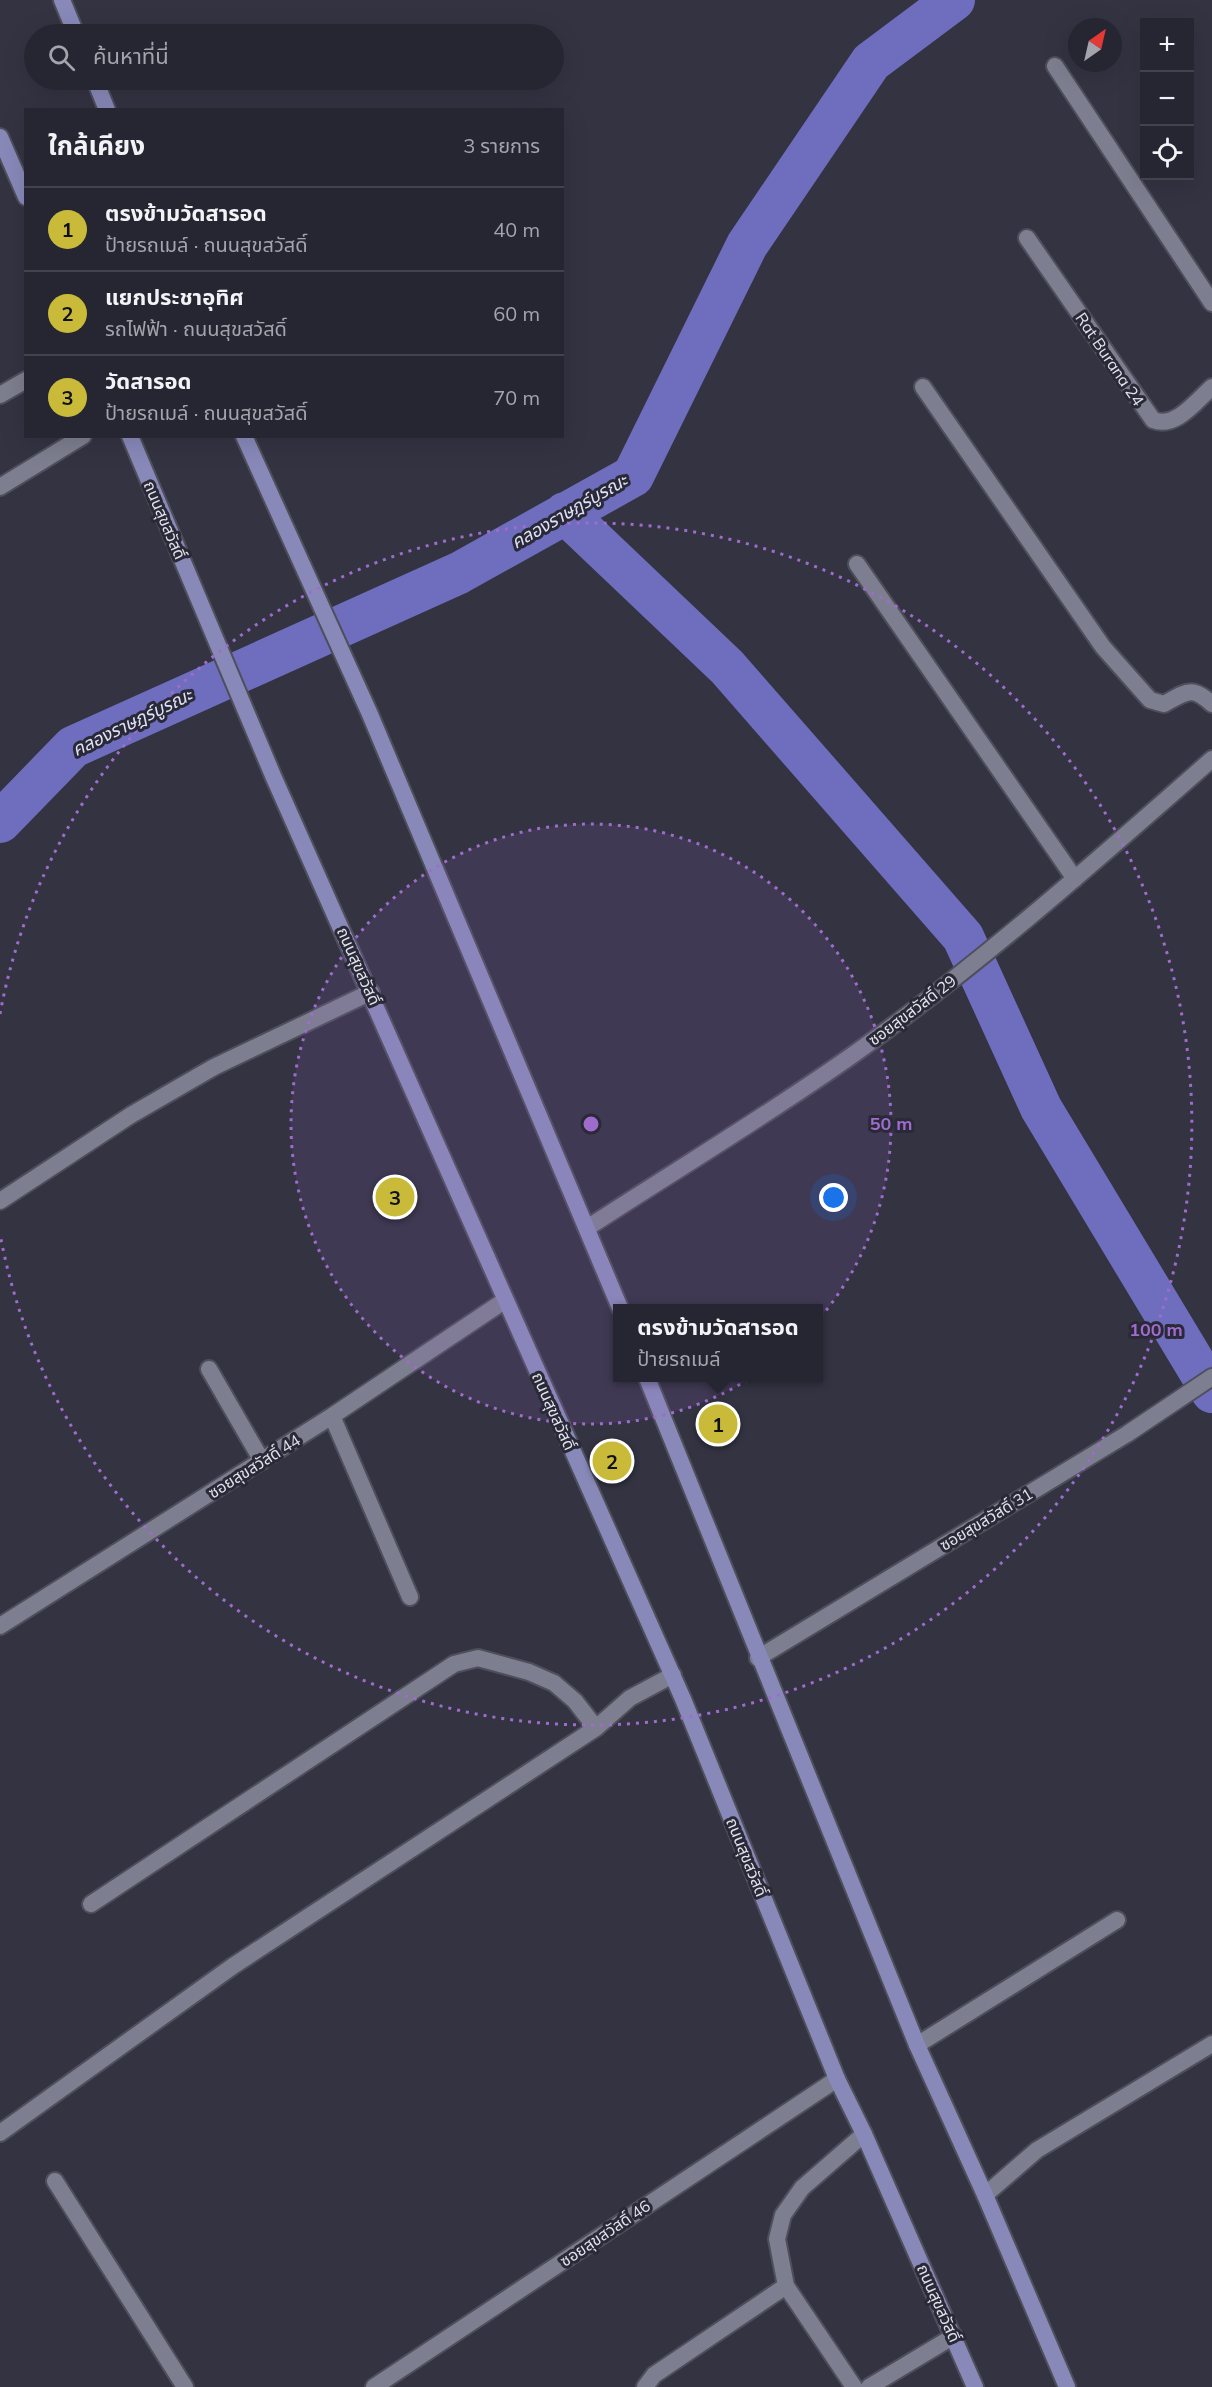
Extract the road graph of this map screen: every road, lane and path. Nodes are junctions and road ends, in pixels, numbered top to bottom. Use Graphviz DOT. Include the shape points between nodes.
graph roads {
  1 [pos="62,0"];
  2 [pos="72,24"];
  3 [pos="1055,66"];
  4 [pos="99,90"];
  5 [pos="106,108"];
  6 [pos="0,137"];
  7 [pos="24,192"];
  8 [pos="1027,238"];
  9 [pos="1212,303"];
  10 [pos="24,381"];
  11 [pos="923,387"];
  12 [pos="1212,387"];
  13 [pos="0,395"];
  14 [pos="80,438"];
  15 [pos="131,438"];
  16 [pos="246,440"];
  17 [pos="0,487"];
  18 [pos="857,564"];
  19 [pos="1212,704"];
  20 [pos="1212,759"];
  21 [pos="1075,879"];
  22 [pos="370,992"];
  23 [pos="0,1201"];
  24 [pos="587,1227"];
  25 [pos="504,1301"];
  26 [pos="618,1304"];
  27 [pos="209,1370"];
  28 [pos="1212,1377"];
  29 [pos="649,1382"];
  30 [pos="332,1416"];
  31 [pos="262,1461"];
  32 [pos="410,1597"];
  33 [pos="0,1626"];
  34 [pos="758,1658"];
  35 [pos="673,1675"];
  36 [pos="596,1728"];
  37 [pos="91,1904"];
  38 [pos="1117,1920"];
  39 [pos="1212,2044"];
  40 [pos="917,2045"];
  41 [pos="837,2079"];
  42 [pos="0,2133"];
  43 [pos="864,2134"];
  44 [pos="55,2181"];
  45 [pos="985,2195"];
  46 [pos="786,2286"];
  47 [pos="954,2336"];
  48 [pos="185,2387"];
  49 [pos="374,2387"];
  50 [pos="645,2387"];
  51 [pos="854,2387"];
  52 [pos="869,2387"];
  53 [pos="975,2387"];
  54 [pos="1067,2387"];
  1 -- 2 [label="main road"];
  3 -- 9 [label="street"];
  4 -- 5 [label="main road"];
  6 -- 7 [label="main road"];
  8 -- 12 [label="street, Rat Burana 24" via="1154,420 1174,420"];
  10 -- 13 [label="street"];
  11 -- 19 [label="street" via="1102,647 1138,688 1150,700 1164,704 1186,692 1194,692"];
  14 -- 17 [label="street"];
  15 -- 22 [label="main road, ถนนสุขสวัสดิ์" via="274,778"];
  16 -- 24 [label="main road" via="369,712"];
  18 -- 21 [label="street"];
  20 -- 21 [label="street, ซอยสุขสวัสดิ์ 29"];
  21 -- 24 [label="street, ซอยสุขสวัสดิ์ 29" via="940,990 853,1055"];
  22 -- 23 [label="street" via="214,1067 131,1115"];
  22 -- 25 [label="main road, ถนนสุขสวัสดิ์"];
  24 -- 26 [label="main road"];
  25 -- 30 [label="street, ซอยสุขสวัสดิ์ 44"];
  25 -- 35 [label="main road, ถนนสุขสวัสดิ์"];
  27 -- 31 [label="street"];
  28 -- 34 [label="street, ซอยสุขสวัสดิ์ 31" via="1127,1434"];
  29 -- 34 [label="main road"];
  30 -- 31 [label="street, ซอยสุขสวัสดิ์ 44"];
  30 -- 32 [label="street"];
  31 -- 33 [label="street, ซอยสุขสวัสดิ์ 44"];
  34 -- 40 [label="main road"];
  35 -- 36 [label="street" via="630,1698"];
  35 -- 41 [label="main road, ถนนสุขสวัสดิ์"];
  36 -- 37 [label="street" via="575,1701 554,1683 477,1658 454,1664"];
  36 -- 42 [label="street" via="233,1966"];
  38 -- 40 [label="street"];
  39 -- 45 [label="street" via="1037,2150"];
  40 -- 45 [label="main road"];
  41 -- 43 [label="main road, ถนนสุขสวัสดิ์"];
  41 -- 49 [label="street, ซอยสุขสวัสดิ์ 46"];
  43 -- 46 [label="street" via="802,2188 783,2215 777,2239"];
  43 -- 47 [label="main road, ถนนสุขสวัสดิ์"];
  44 -- 48 [label="street"];
  45 -- 54 [label="main road"];
  46 -- 50 [label="street" via="654,2375"];
  46 -- 51 [label="street"];
  47 -- 52 [label="street"];
  47 -- 53 [label="main road, ถนนสุขสวัสดิ์"];
}
